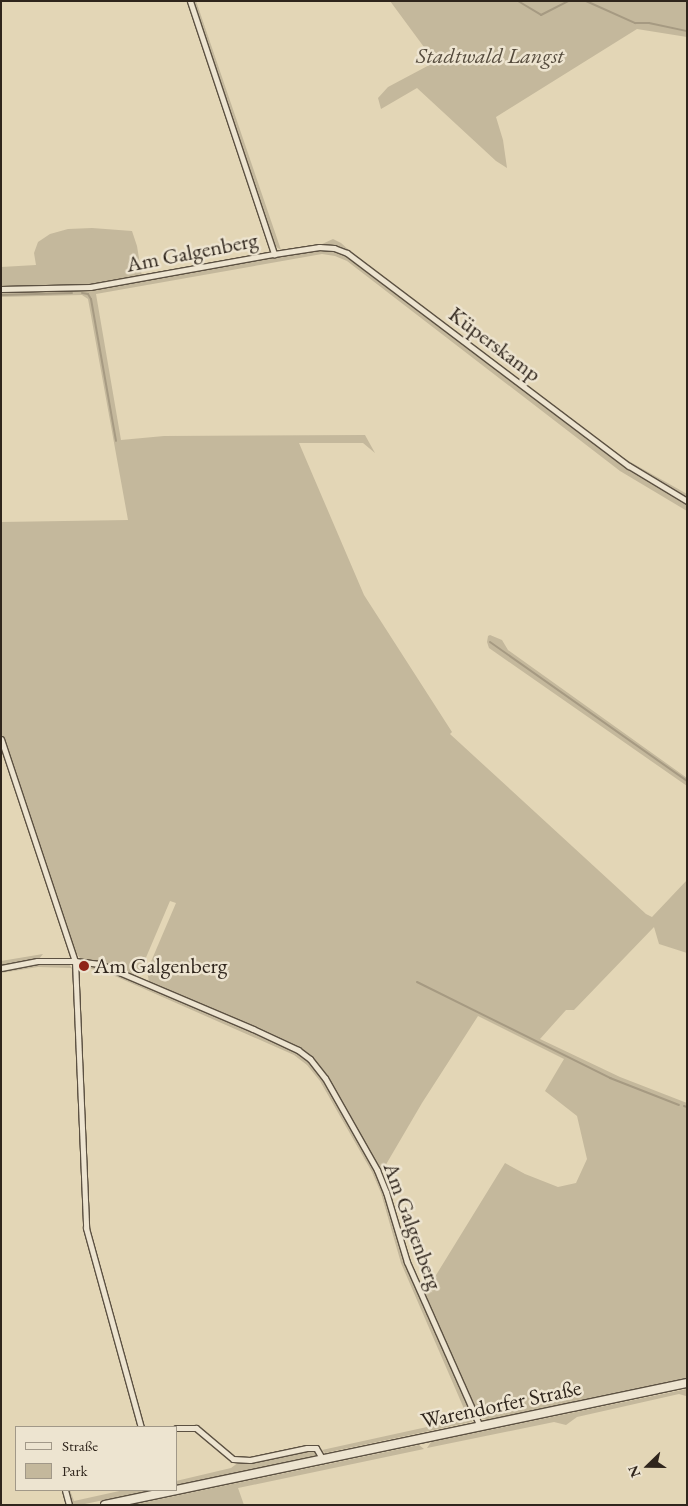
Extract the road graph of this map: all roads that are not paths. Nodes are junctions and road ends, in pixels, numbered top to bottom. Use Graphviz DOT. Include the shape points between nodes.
graph roads {
  1 [pos="190,1"];
  2 [pos="274,254"];
  3 [pos="1,289"];
  4 [pos="687,501"];
  5 [pos="1,739"];
  6 [pos="75,961"];
  7 [pos="1,968"];
  8 [pos="687,1383"];
  9 [pos="141,1426"];
  10 [pos="480,1426"];
  11 [pos="178,1428"];
  12 [pos="322,1460"];
  13 [pos="178,1490"];
  14 [pos="65,1491"];
  15 [pos="173,1491"];
  16 [pos="69,1505"];
  17 [pos="105,1505"];
  1 -- 2 [label="street, Am Galgenberg"];
  2 -- 3 [label="street, Am Galgenberg" via="90,287"];
  2 -- 4 [label="street, Küperskamp" via="319,247 348,253 629,466"];
  5 -- 6 [label="street"];
  6 -- 7 [label="street, Am Galgenberg" via="37,961"];
  6 -- 9 [label="street" via="86,1228"];
  6 -- 10 [label="street, Am Galgenberg" via="100,964 140,980 298,1050 310,1060 325,1078 377,1170 407,1262"];
  8 -- 10 [label="main road, Warendorfer Straße"];
  10 -- 12 [label="main road, Warendorfer Straße"];
  11 -- 12 [label="street" via="196,1428 233,1458 250,1460 316,1448"];
  12 -- 13 [label="main road, Warendorfer Straße"];
  14 -- 16 [label="street"];
  15 -- 17 [label="main road, Warendorfer Straße"];
}
